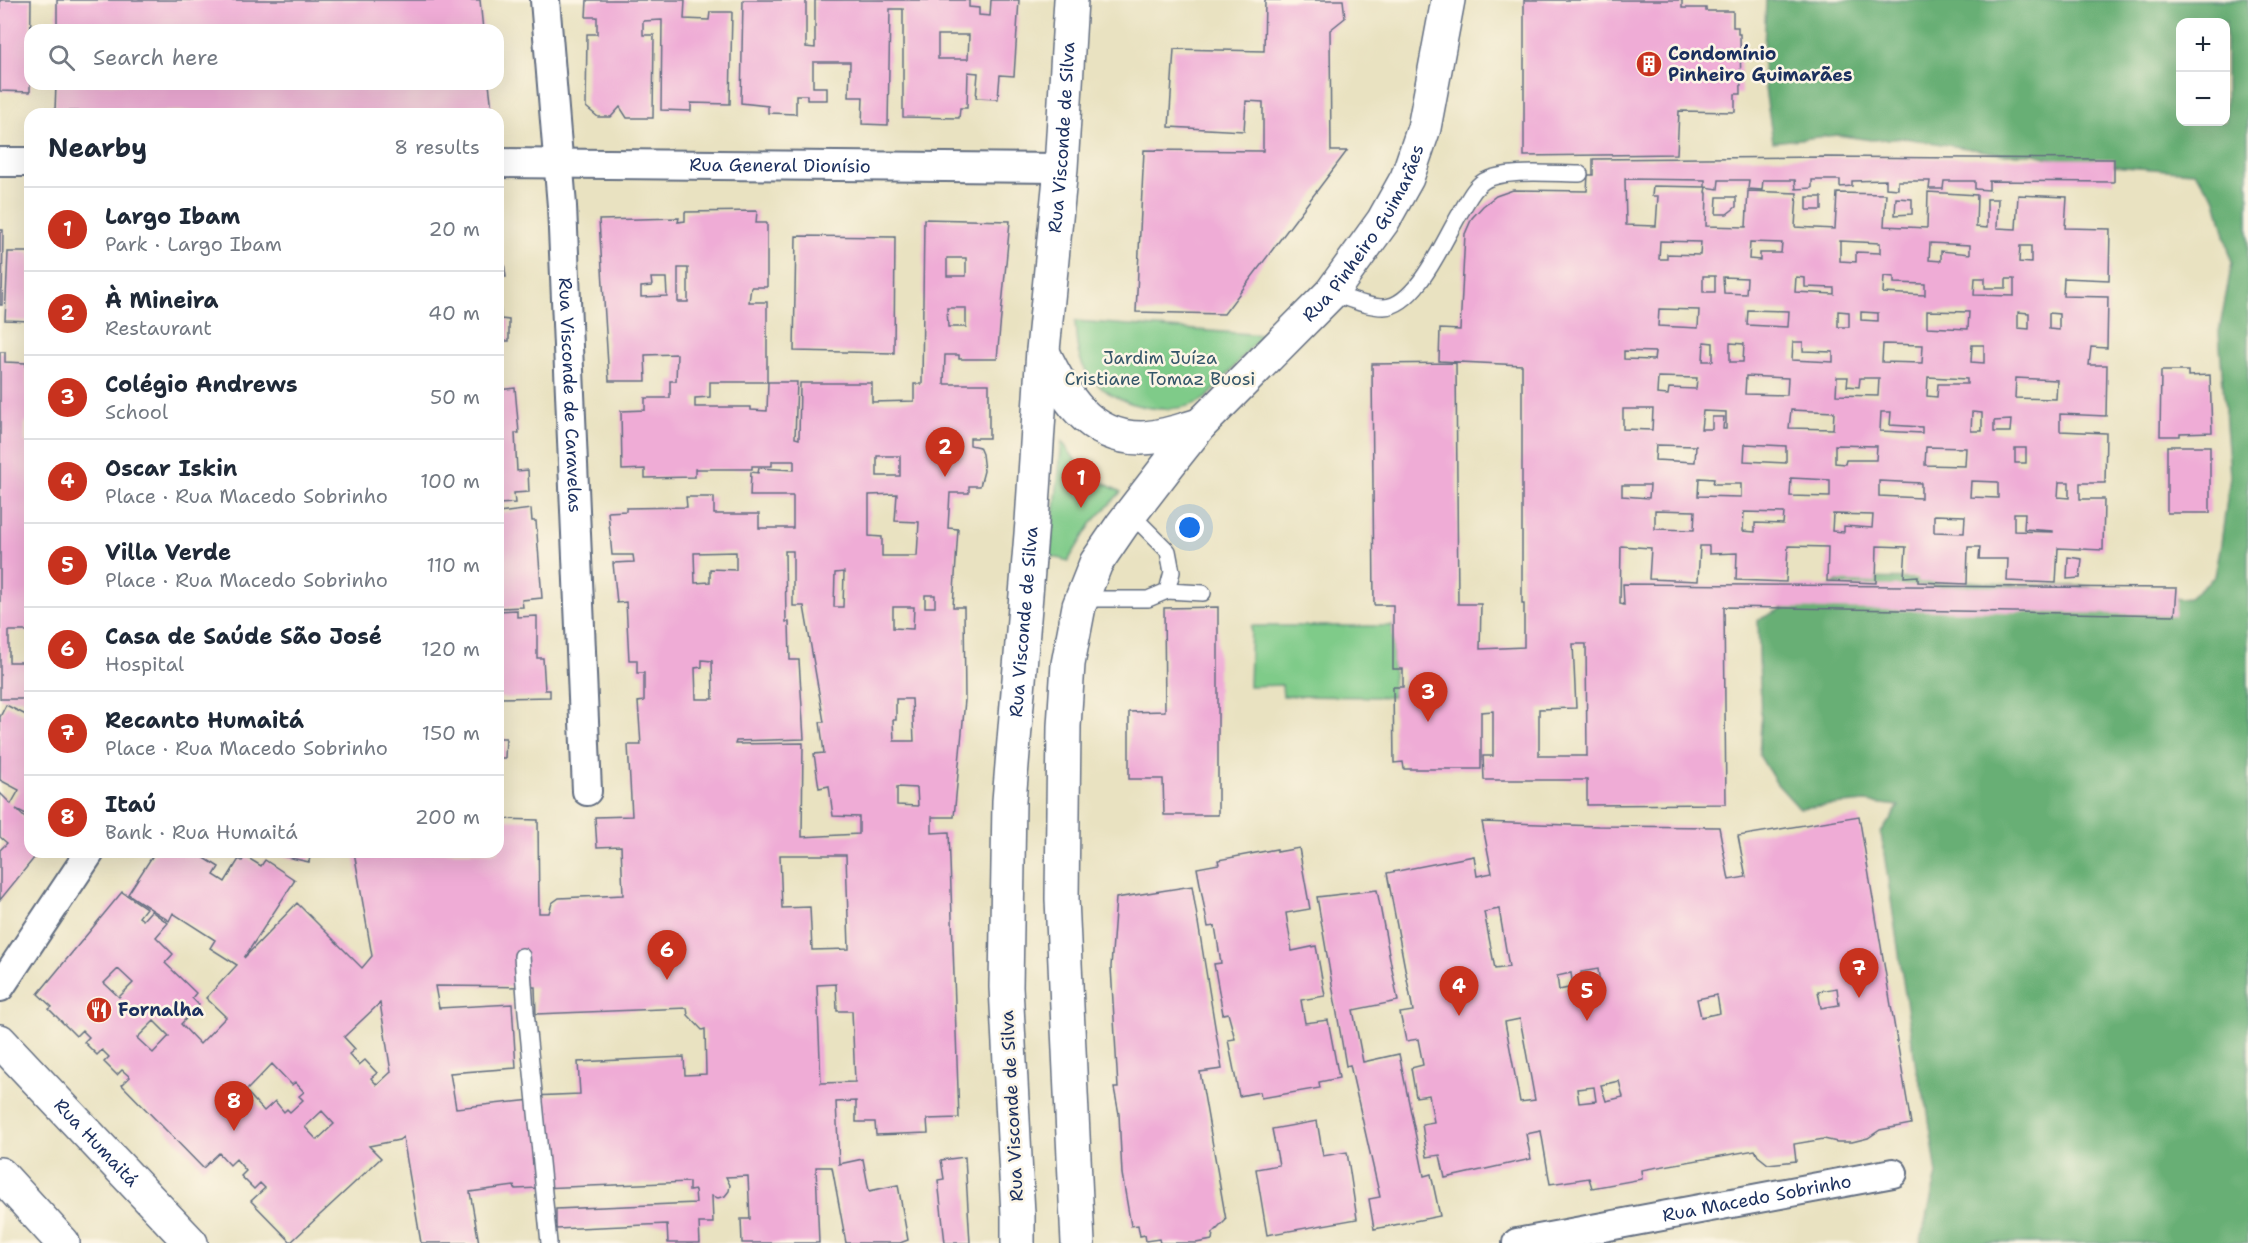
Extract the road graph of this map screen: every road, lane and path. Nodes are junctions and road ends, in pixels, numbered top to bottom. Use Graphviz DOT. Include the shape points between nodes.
graph roads {
  1 [pos="545,0"];
  2 [pos="1071,0"];
  3 [pos="1448,0"];
  4 [pos="0,162"];
  5 [pos="24,162"];
  6 [pos="558,162"];
  7 [pos="504,163"];
  8 [pos="1061,168"];
  9 [pos="1580,174"];
  10 [pos="1331,293"];
  11 [pos="1043,350"];
  12 [pos="1200,425"];
  13 [pos="1131,514"];
  14 [pos="1167,591"];
  15 [pos="1203,593"];
  16 [pos="1082,599"];
  17 [pos="587,791"];
  18 [pos="86,858"];
  19 [pos="522,956"];
  20 [pos="0,987"];
  21 [pos="0,1041"];
  22 [pos="1893,1173"];
  23 [pos="0,1174"];
  24 [pos="63,1243"];
  25 [pos="191,1243"];
  26 [pos="549,1243"];
  27 [pos="1018,1243"];
  28 [pos="1078,1243"];
  29 [pos="1517,1243"];
  1 -- 6 [label="street, Rua Visconde de Caravelas"];
  2 -- 8 [label="main road, Rua Visconde de Silva"];
  3 -- 10 [label="main road, Rua Pinheiro Guimarães" via="1424,128 1407,178 1383,221"];
  4 -- 5 [label="street"];
  6 -- 7 [label="street, Rua General Dionísio"];
  6 -- 8 [label="street, Rua General Dionísio"];
  6 -- 17 [label="street, Rua Visconde de Caravelas"];
  8 -- 11 [label="main road, Rua Visconde de Silva"];
  9 -- 10 [label="lane" via="1509,173 1483,181 1456,219 1424,278 1396,304 1367,305"];
  10 -- 12 [label="main road, Rua Pinheiro Guimarães"];
  11 -- 12 [label="main road" via="1073,404 1102,429 1142,438"];
  11 -- 27 [label="main road, Rua Visconde de Silva" via="1009,801 1006,987"];
  12 -- 13 [label="main road, Rua Pinheiro Guimarães"];
  13 -- 14 [label="lane" via="1168,551 1173,572"];
  13 -- 16 [label="main road, Rua Pinheiro Guimarães" via="1096,563"];
  14 -- 15 [label="lane"];
  14 -- 16 [label="lane" via="1148,599"];
  16 -- 28 [label="main road" via="1068,664 1062,888"];
  18 -- 20 [label="street"];
  19 -- 26 [label="lane"];
  21 -- 25 [label="main road, Rua Humaitá"];
  22 -- 29 [label="street, Rua Macedo Sobrinho"];
  23 -- 24 [label="main road"];
}
